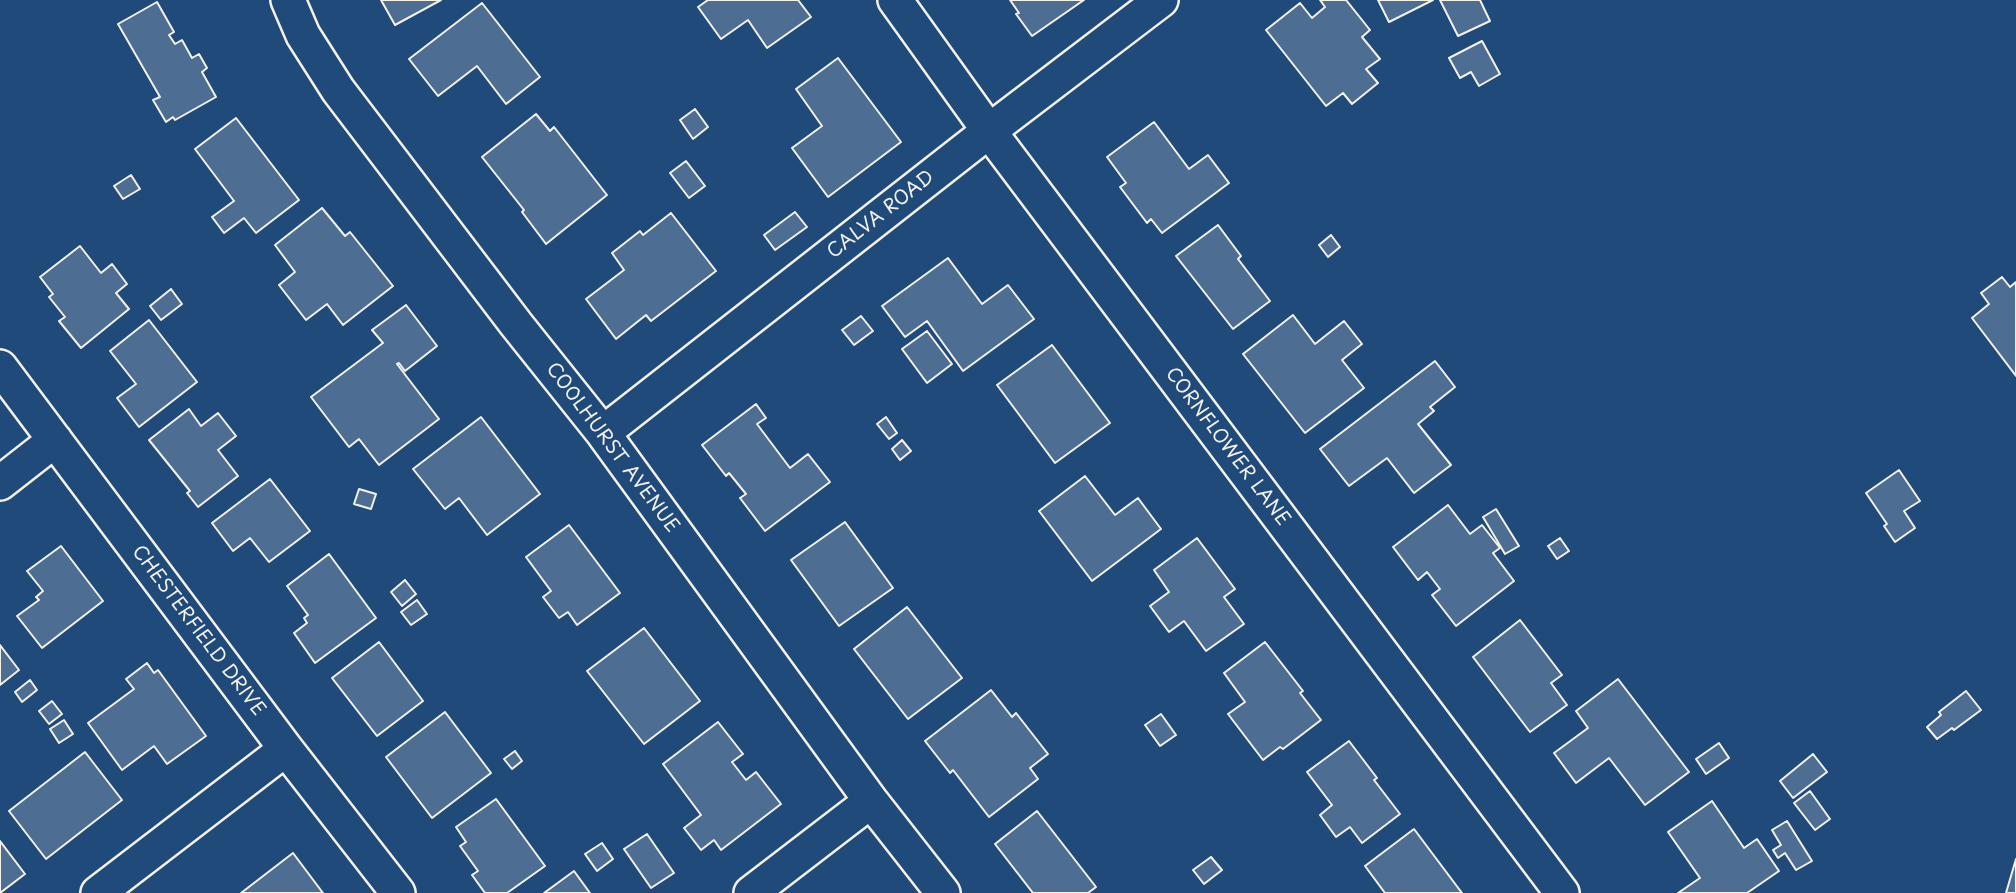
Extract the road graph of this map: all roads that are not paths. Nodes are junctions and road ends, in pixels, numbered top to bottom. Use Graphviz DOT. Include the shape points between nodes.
graph roads {
  1 [pos="288,0"];
  2 [pos="895,0"];
  3 [pos="1161,0"];
  4 [pos="989,131"];
  5 [pos="0,367"];
  6 [pos="603,433"];
  7 [pos="55,440"];
  8 [pos="0,483"];
  9 [pos="285,749"];
  10 [pos="871,801"];
  11 [pos="98,893"];
  12 [pos="398,893"];
  13 [pos="751,893"];
  14 [pos="943,893"];
  15 [pos="1562,893"];
  1 -- 6 [label="street, COOLHURST AVENUE" via="303,35 338,90"];
  2 -- 4 [label="street, CORNFLOWER LANE"];
  3 -- 4 [label="street, CALVA ROAD"];
  4 -- 6 [label="street, CALVA ROAD"];
  4 -- 15 [label="street, CORNFLOWER LANE"];
  5 -- 7 [label="street, CHESTERFIELD DRIVE"];
  6 -- 10 [label="street, COOLHURST AVENUE"];
  7 -- 8 [label="street"];
  7 -- 9 [label="street, CHESTERFIELD DRIVE"];
  9 -- 11 [label="street"];
  9 -- 12 [label="street, CHESTERFIELD DRIVE"];
  10 -- 13 [label="street"];
  10 -- 14 [label="street, COOLHURST AVENUE"];
}
